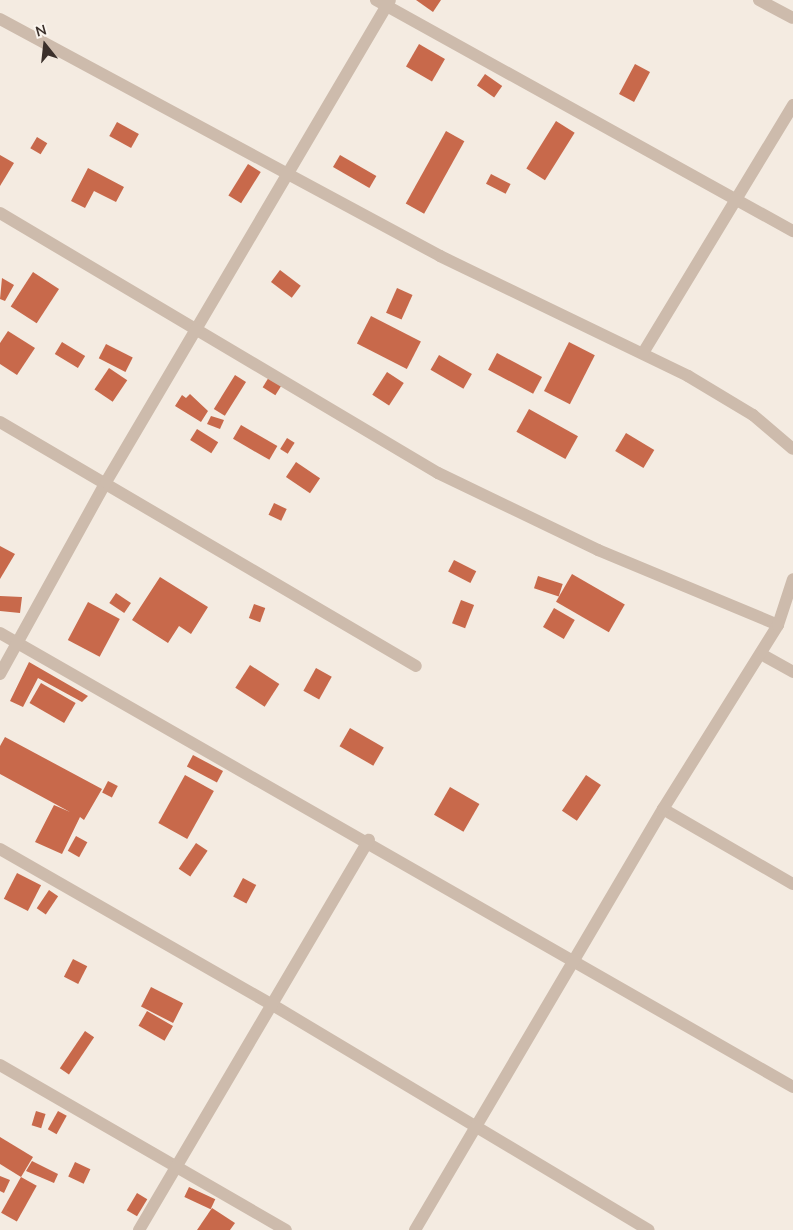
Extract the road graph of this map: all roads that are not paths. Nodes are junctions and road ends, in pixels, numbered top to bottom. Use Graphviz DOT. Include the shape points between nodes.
graph roads {
  1 [pos="759,0"];
  2 [pos="384,2"];
  3 [pos="793,18"];
  4 [pos="0,19"];
  5 [pos="793,105"];
  6 [pos="288,172"];
  7 [pos="734,197"];
  8 [pos="0,213"];
  9 [pos="793,231"];
  10 [pos="195,331"];
  11 [pos="643,353"];
  12 [pos="0,422"];
  13 [pos="793,449"];
  14 [pos="106,482"];
  15 [pos="793,579"];
  16 [pos="778,625"];
  17 [pos="0,633"];
  18 [pos="18,642"];
  19 [pos="761,654"];
  20 [pos="416,666"];
  21 [pos="793,672"];
  22 [pos="0,674"];
  23 [pos="663,809"];
  24 [pos="369,840"];
  25 [pos="0,849"];
  26 [pos="793,884"];
  27 [pos="574,959"];
  28 [pos="271,1004"];
  29 [pos="0,1065"];
  30 [pos="793,1087"];
  31 [pos="477,1130"];
  32 [pos="176,1168"];
  33 [pos="139,1230"];
  34 [pos="286,1230"];
  35 [pos="415,1230"];
  36 [pos="648,1230"];
  1 -- 3 [label="street"];
  2 -- 6 [label="street"];
  2 -- 7 [label="street"];
  4 -- 6 [label="street"];
  5 -- 7 [label="street"];
  6 -- 10 [label="street"];
  6 -- 11 [label="street" via="440,256"];
  7 -- 9 [label="street"];
  7 -- 11 [label="street"];
  8 -- 10 [label="street"];
  10 -- 14 [label="street"];
  10 -- 16 [label="street" via="438,473 598,550"];
  11 -- 13 [label="street" via="754,416"];
  12 -- 14 [label="street"];
  14 -- 18 [label="street"];
  14 -- 20 [label="street"];
  15 -- 16 [label="street"];
  16 -- 19 [label="street"];
  17 -- 18 [label="street"];
  18 -- 22 [label="street"];
  18 -- 24 [label="street"];
  19 -- 21 [label="street"];
  19 -- 23 [label="street"];
  23 -- 26 [label="street"];
  23 -- 27 [label="street"];
  24 -- 27 [label="street"];
  24 -- 28 [label="street"];
  25 -- 28 [label="street"];
  27 -- 30 [label="street"];
  27 -- 31 [label="street"];
  28 -- 31 [label="street"];
  28 -- 32 [label="street"];
  29 -- 32 [label="street"];
  31 -- 35 [label="street"];
  31 -- 36 [label="street"];
  32 -- 33 [label="street"];
  32 -- 34 [label="street"];
}
